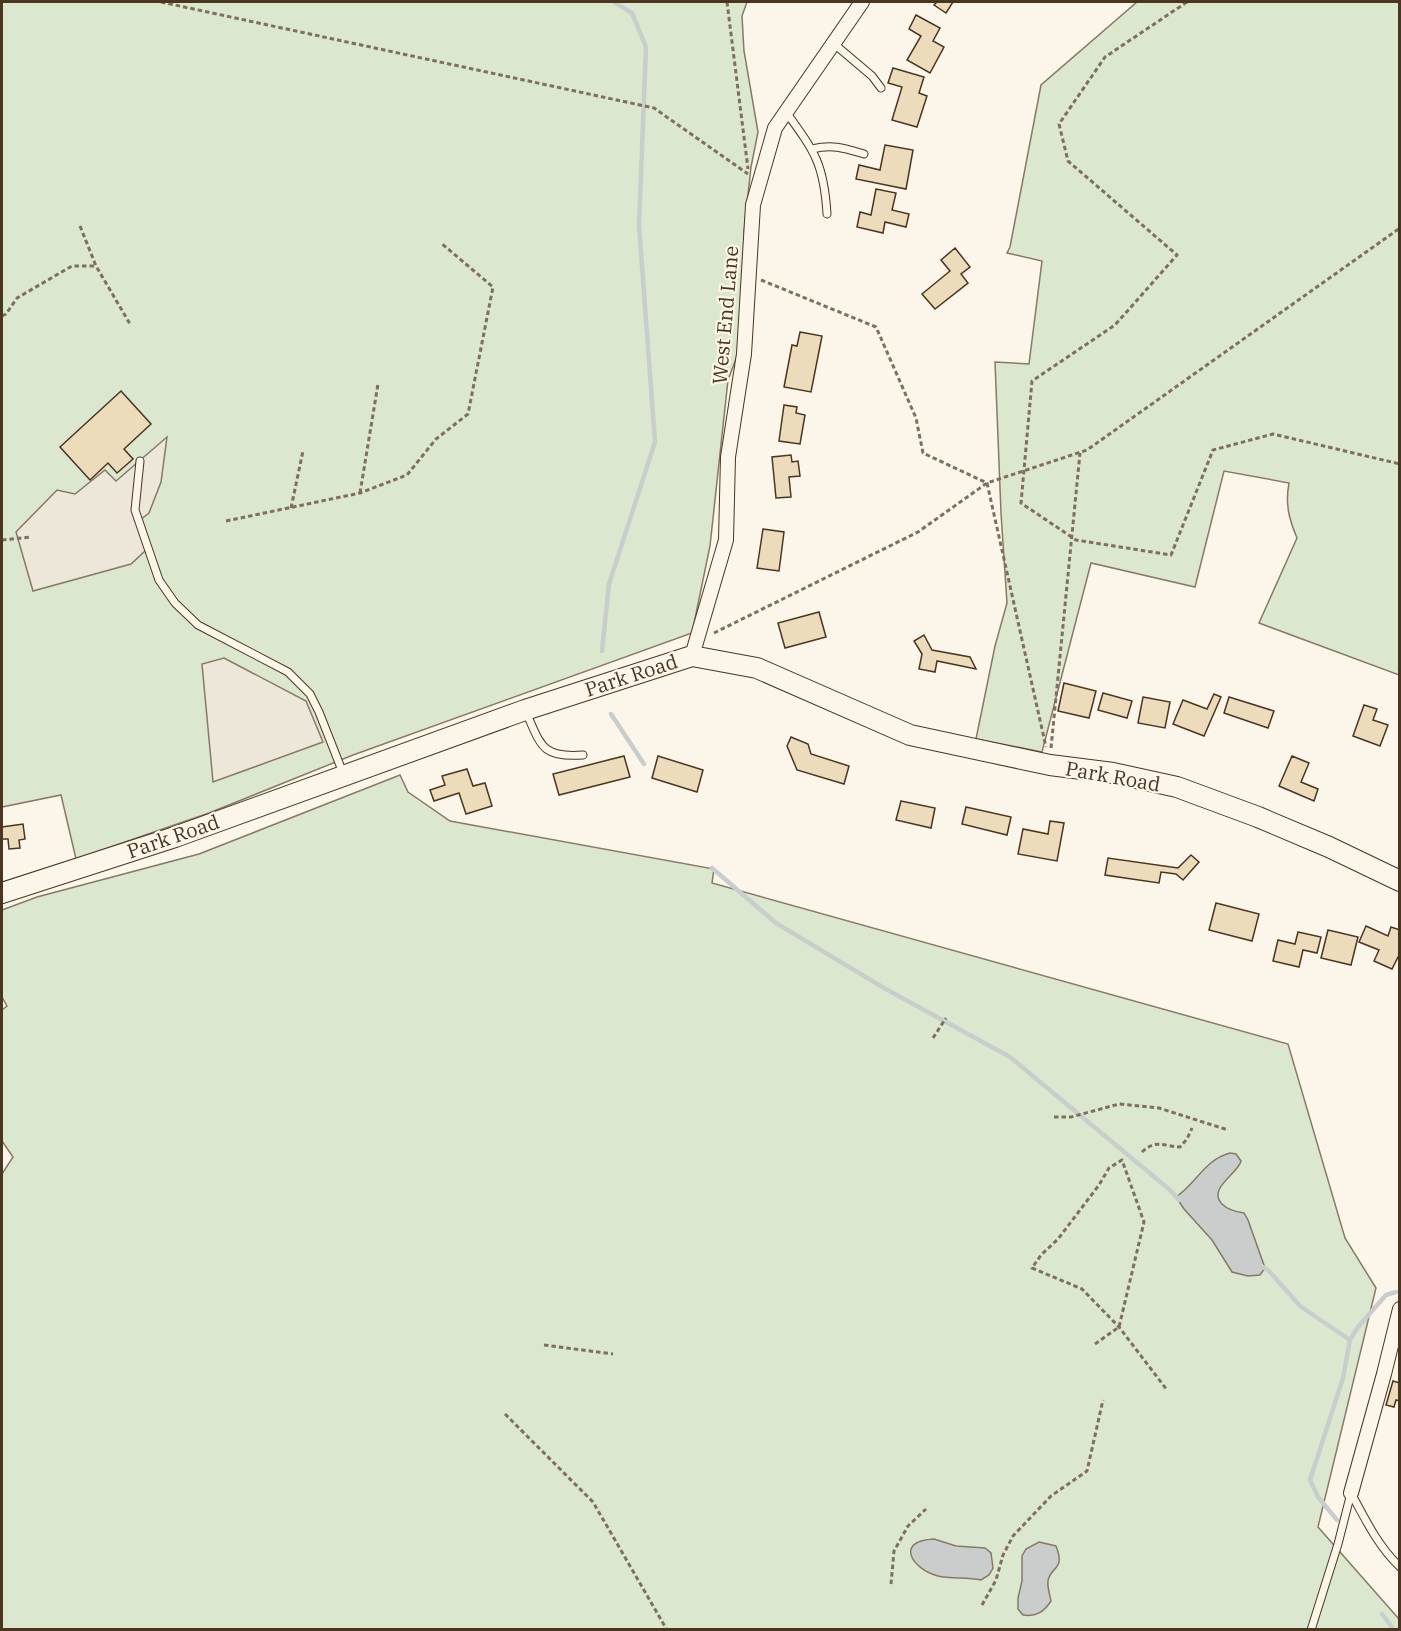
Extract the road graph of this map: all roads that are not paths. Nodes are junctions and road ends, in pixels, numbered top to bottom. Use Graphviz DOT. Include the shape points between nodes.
graph roads {
  1 [pos="862,2"];
  2 [pos="833,43"];
  3 [pos="881,88"];
  4 [pos="786,112"];
  5 [pos="812,149"];
  6 [pos="864,154"];
  7 [pos="827,214"];
  8 [pos="140,461"];
  9 [pos="694,649"];
  10 [pos="525,710"];
  11 [pos="583,755"];
  12 [pos="344,776"];
  13 [pos="1400,881"];
  14 [pos="2,893"];
  15 [pos="1400,1309"];
  16 [pos="1351,1493"];
  17 [pos="1400,1566"];
  18 [pos="1311,1629"];
  1 -- 2 [label="street, West End Lane"];
  2 -- 3 [label="lane"];
  2 -- 4 [label="street, West End Lane"];
  4 -- 5 [label="lane"];
  4 -- 9 [label="street, West End Lane" via="754,178 744,354 728,457 726,540"];
  5 -- 6 [label="lane" via="838,146"];
  5 -- 7 [label="lane" via="821,167"];
  8 -- 12 [label="lane" via="135,510 159,580 198,625 288,672 310,694"];
  9 -- 10 [label="main road, Park Road"];
  9 -- 13 [label="main road, Park Road" via="758,668 910,735 1177,787 1319,842"];
  10 -- 11 [label="lane" via="549,752 563,757"];
  10 -- 12 [label="main road, Park Road"];
  12 -- 14 [label="main road, Park Road" via="175,837"];
  15 -- 16 [label="street"];
  16 -- 17 [label="lane" via="1389,1557"];
  16 -- 18 [label="lane"];
}
